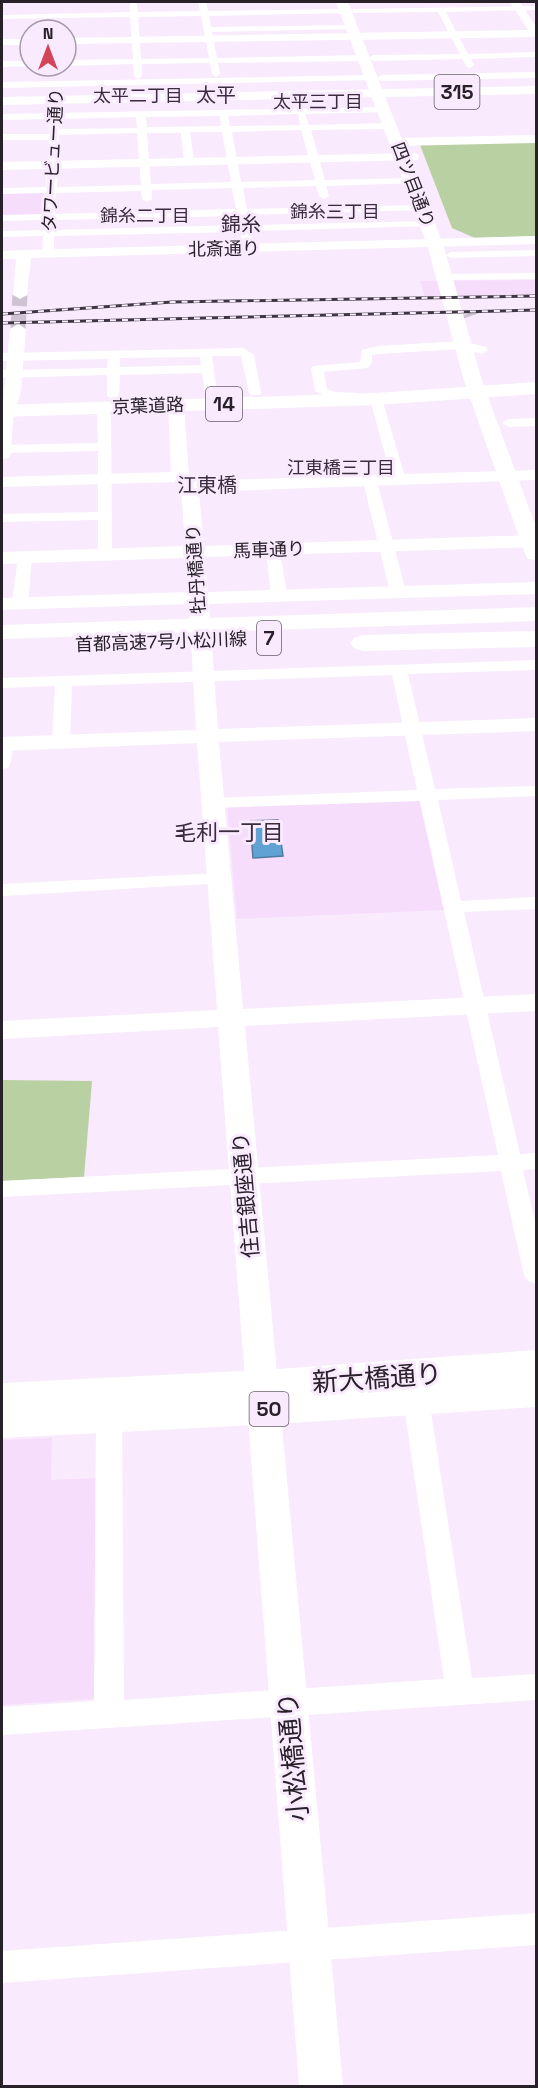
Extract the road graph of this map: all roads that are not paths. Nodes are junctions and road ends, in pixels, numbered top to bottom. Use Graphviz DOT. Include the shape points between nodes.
graph roads {
  1 [pos="271,2"];
  2 [pos="133,3"];
  3 [pos="202,3"];
  4 [pos="118,4"];
  5 [pos="145,4"];
  6 [pos="60,5"];
  7 [pos="517,5"];
  8 [pos="348,6"];
  9 [pos="537,8"];
  10 [pos="441,9"];
  11 [pos="274,13"];
  12 [pos="204,14"];
  13 [pos="134,15"];
  14 [pos="59,16"];
  15 [pos="2,17"];
  16 [pos="279,33"];
  17 [pos="357,33"];
  18 [pos="536,33"];
  19 [pos="208,34"];
  20 [pos="453,34"];
  21 [pos="136,40"];
  22 [pos="78,41"];
  23 [pos="2,42"];
  24 [pos="18,42"];
  25 [pos="537,55"];
  26 [pos="465,56"];
  27 [pos="368,58"];
  28 [pos="286,59"];
  29 [pos="213,60"];
  30 [pos="137,62"];
  31 [pos="78,63"];
  32 [pos="2,64"];
  33 [pos="18,64"];
  34 [pos="537,75"];
  35 [pos="478,82"];
  36 [pos="2,85"];
  37 [pos="380,87"];
  38 [pos="56,88"];
  39 [pos="295,89"];
  40 [pos="537,89"];
  41 [pos="218,90"];
  42 [pos="139,92"];
  43 [pos="2,99"];
  44 [pos="384,110"];
  45 [pos="300,111"];
  46 [pos="223,113"];
  47 [pos="141,114"];
  48 [pos="55,116"];
  49 [pos="2,117"];
  50 [pos="391,126"];
  51 [pos="304,127"];
  52 [pos="226,129"];
  53 [pos="142,130"];
  54 [pos="185,130"];
  55 [pos="54,134"];
  56 [pos="2,137"];
  57 [pos="537,139"];
  58 [pos="402,142"];
  59 [pos="407,157"];
  60 [pos="314,159"];
  61 [pos="232,161"];
  62 [pos="189,162"];
  63 [pos="144,163"];
  64 [pos="52,165"];
  65 [pos="2,166"];
  66 [pos="320,183"];
  67 [pos="237,185"];
  68 [pos="146,188"];
  69 [pos="51,190"];
  70 [pos="2,191"];
  71 [pos="417,194"];
  72 [pos="399,195"];
  73 [pos="256,198"];
  74 [pos="236,199"];
  75 [pos="131,201"];
  76 [pos="147,201"];
  77 [pos="163,201"];
  78 [pos="50,203"];
  79 [pos="66,203"];
  80 [pos="328,210"];
  81 [pos="242,212"];
  82 [pos="148,215"];
  83 [pos="50,217"];
  84 [pos="2,218"];
  85 [pos="428,224"];
  86 [pos="332,226"];
  87 [pos="245,228"];
  88 [pos="149,231"];
  89 [pos="49,233"];
  90 [pos="2,234"];
  91 [pos="16,234"];
  92 [pos="537,240"];
  93 [pos="338,246"];
  94 [pos="444,247"];
  95 [pos="249,249"];
  96 [pos="150,251"];
  97 [pos="48,253"];
  98 [pos="537,253"];
  99 [pos="13,254"];
  100 [pos="537,276"];
  101 [pos="452,277"];
  102 [pos="20,295"];
  103 [pos="18,329"];
  104 [pos="462,345"];
  105 [pos="205,352"];
  106 [pos="114,354"];
  107 [pos="9,356"];
  108 [pos="208,369"];
  109 [pos="114,371"];
  110 [pos="8,374"];
  111 [pos="533,381"];
  112 [pos="485,382"];
  113 [pos="320,390"];
  114 [pos="255,392"];
  115 [pos="211,393"];
  116 [pos="438,396"];
  117 [pos="376,399"];
  118 [pos="109,402"];
  119 [pos="6,405"];
  120 [pos="176,405"];
  121 [pos="537,422"];
  122 [pos="515,439"];
  123 [pos="104,447"];
  124 [pos="2,449"];
  125 [pos="2,454"];
  126 [pos="508,476"];
  127 [pos="533,476"];
  128 [pos="104,479"];
  129 [pos="399,480"];
  130 [pos="370,481"];
  131 [pos="2,482"];
  132 [pos="185,482"];
  133 [pos="537,495"];
  134 [pos="104,516"];
  135 [pos="2,518"];
  136 [pos="387,546"];
  137 [pos="535,546"];
  138 [pos="273,550"];
  139 [pos="195,552"];
  140 [pos="105,555"];
  141 [pos="25,557"];
  142 [pos="2,558"];
  143 [pos="537,588"];
  144 [pos="398,592"];
  145 [pos="279,595"];
  146 [pos="198,597"];
  147 [pos="11,604"];
  148 [pos="537,614"];
  149 [pos="2,632"];
  150 [pos="535,633"];
  151 [pos="2,638"];
  152 [pos="2,647"];
  153 [pos="2,653"];
  154 [pos="537,665"];
  155 [pos="399,669"];
  156 [pos="205,675"];
  157 [pos="64,681"];
  158 [pos="2,683"];
  159 [pos="537,724"];
  160 [pos="412,729"];
  161 [pos="207,737"];
  162 [pos="61,742"];
  163 [pos="2,751"];
  164 [pos="537,791"];
  165 [pos="428,795"];
  166 [pos="213,803"];
  167 [pos="219,879"];
  168 [pos="2,890"];
  169 [pos="537,903"];
  170 [pos="453,907"];
  171 [pos="537,1002"];
  172 [pos="475,1005"];
  173 [pos="232,1027"];
  174 [pos="2,1030"];
  175 [pos="537,1161"];
  176 [pos="511,1162"];
  177 [pos="245,1176"];
  178 [pos="2,1190"];
  179 [pos="537,1275"];
  180 [pos="537,1366"];
  181 [pos="537,1391"];
  182 [pos="263,1394"];
  183 [pos="2,1399"];
  184 [pos="416,1399"];
  185 [pos="109,1417"];
  186 [pos="2,1422"];
  187 [pos="537,1687"];
  188 [pos="460,1692"];
  189 [pos="289,1704"];
  190 [pos="109,1715"];
  191 [pos="2,1721"];
  192 [pos="537,1929"];
  193 [pos="310,1945"];
  194 [pos="2,1967"];
  195 [pos="321,2086"];
  1 -- 11 [label="street"];
  2 -- 4 [label="street"];
  2 -- 5 [label="street"];
  2 -- 13 [label="street"];
  3 -- 12 [label="street"];
  6 -- 14 [label="street"];
  7 -- 9 [label="street"];
  7 -- 10 [label="street"];
  7 -- 18 [label="street"];
  8 -- 10 [label="street"];
  8 -- 11 [label="street"];
  8 -- 17 [label="main road, 四ツ目通り"];
  10 -- 20 [label="street"];
  11 -- 12 [label="street"];
  11 -- 16 [label="street"];
  12 -- 13 [label="street"];
  12 -- 19 [label="street"];
  13 -- 14 [label="street"];
  13 -- 21 [label="street"];
  14 -- 15 [label="street"];
  16 -- 17 [label="street"];
  16 -- 19 [label="street"];
  16 -- 28 [label="street"];
  17 -- 20 [label="street"];
  17 -- 27 [label="main road, 四ツ目通り"];
  18 -- 20 [label="street"];
  19 -- 21 [label="street"];
  19 -- 29 [label="street"];
  20 -- 26 [label="street"];
  21 -- 22 [label="street"];
  21 -- 30 [label="street"];
  23 -- 24 [label="street"];
  25 -- 26 [label="street"];
  26 -- 27 [label="street"];
  26 -- 35 [label="street"];
  27 -- 28 [label="street"];
  27 -- 37 [label="main road, 四ツ目通り"];
  28 -- 29 [label="street"];
  28 -- 39 [label="street"];
  29 -- 30 [label="street"];
  29 -- 41 [label="street"];
  30 -- 31 [label="street"];
  30 -- 42 [label="street"];
  32 -- 33 [label="street"];
  34 -- 35 [label="street"];
  35 -- 37 [label="main road, 315"];
  35 -- 40 [label="main road, 315"];
  36 -- 38 [label="street"];
  37 -- 39 [label="main road, 315"];
  37 -- 40 [label="main road, 315"];
  37 -- 44 [label="main road, 四ツ目通り"];
  37 -- 58 [label="main road, 四ツ目通り"];
  38 -- 42 [label="main road, 315"];
  38 -- 43 [label="main road, 315"];
  38 -- 48 [label="street, タワービュー通り"];
  39 -- 41 [label="main road, 315"];
  39 -- 45 [label="street"];
  41 -- 42 [label="main road, 315"];
  41 -- 46 [label="street"];
  42 -- 47 [label="street"];
  44 -- 45 [label="street"];
  44 -- 50 [label="main road, 四ツ目通り"];
  45 -- 46 [label="street"];
  45 -- 51 [label="street"];
  46 -- 47 [label="street"];
  46 -- 52 [label="street"];
  47 -- 48 [label="street"];
  47 -- 53 [label="street"];
  48 -- 49 [label="street"];
  48 -- 55 [label="street, タワービュー通り"];
  50 -- 51 [label="street"];
  50 -- 58 [label="main road, 四ツ目通り"];
  51 -- 52 [label="street"];
  51 -- 60 [label="street"];
  52 -- 54 [label="street"];
  52 -- 61 [label="street"];
  53 -- 54 [label="street"];
  53 -- 55 [label="street"];
  53 -- 63 [label="street"];
  54 -- 62 [label="street"];
  55 -- 56 [label="street"];
  55 -- 64 [label="street, タワービュー通り"];
  57 -- 58 [label="street"];
  58 -- 59 [label="main road, 四ツ目通り"];
  59 -- 60 [label="street"];
  59 -- 71 [label="main road, 四ツ目通り"];
  59 -- 94 [label="main road, 四ツ目通り"];
  60 -- 61 [label="street"];
  60 -- 66 [label="street"];
  61 -- 62 [label="street"];
  61 -- 67 [label="street"];
  62 -- 63 [label="street"];
  63 -- 64 [label="street"];
  63 -- 68 [label="street"];
  64 -- 65 [label="street"];
  64 -- 69 [label="street, タワービュー通り"];
  66 -- 67 [label="street"];
  66 -- 71 [label="street"];
  66 -- 80 [label="street"];
  67 -- 68 [label="street"];
  67 -- 74 [label="street"];
  68 -- 69 [label="street"];
  68 -- 76 [label="street"];
  69 -- 70 [label="street"];
  69 -- 78 [label="street, タワービュー通り"];
  71 -- 72 [label="street"];
  71 -- 80 [label="street"];
  71 -- 85 [label="main road, 四ツ目通り"];
  73 -- 74 [label="street"];
  74 -- 81 [label="street"];
  75 -- 76 [label="street"];
  76 -- 77 [label="street"];
  76 -- 82 [label="street"];
  78 -- 79 [label="street"];
  78 -- 83 [label="street, タワービュー通り"];
  80 -- 81 [label="street"];
  80 -- 86 [label="street"];
  81 -- 82 [label="street"];
  81 -- 87 [label="street"];
  82 -- 83 [label="street"];
  82 -- 88 [label="street"];
  83 -- 84 [label="street"];
  83 -- 89 [label="street, タワービュー通り"];
  85 -- 86 [label="street"];
  85 -- 94 [label="main road, 四ツ目通り"];
  86 -- 87 [label="street"];
  86 -- 93 [label="street"];
  87 -- 88 [label="street"];
  87 -- 95 [label="street"];
  88 -- 89 [label="street"];
  88 -- 96 [label="street"];
  89 -- 91 [label="street"];
  89 -- 97 [label="street, タワービュー通り"];
  90 -- 91 [label="street"];
  91 -- 99 [label="street"];
  92 -- 94 [label="street, 北斎通り"];
  93 -- 94 [label="street, 北斎通り"];
  93 -- 95 [label="street, 北斎通り"];
  94 -- 98 [label="street"];
  94 -- 101 [label="main road, 四ツ目通り"];
  95 -- 96 [label="street, 北斎通り"];
  96 -- 97 [label="street, 北斎通り"];
  97 -- 99 [label="street, 北斎通り"];
  99 -- 102 [label="street"];
  100 -- 101 [label="street"];
  101 -- 104 [label="main road, 四ツ目通り"];
  101 -- 112 [label="main road, 四ツ目通り" via="471,314"];
  103 -- 107 [label="street"];
  104 -- 112 [label="main road, 四ツ目通り"];
  104 -- 112 [label="street"];
  104 -- 113 [label="street" via="370,351 363,365 316,369"];
  105 -- 106 [label="street"];
  105 -- 108 [label="street"];
  105 -- 114 [label="street" via="248,355"];
  106 -- 107 [label="street"];
  106 -- 109 [label="street"];
  107 -- 110 [label="street"];
  108 -- 109 [label="street"];
  108 -- 115 [label="street"];
  109 -- 110 [label="street"];
  109 -- 118 [label="street"];
  110 -- 119 [label="street"];
  111 -- 112 [label="main road, 14"];
  112 -- 113 [label="main road, 京葉道路 / 14"];
  112 -- 116 [label="main road, 14"];
  112 -- 122 [label="main road, 四ツ目通り"];
  112 -- 126 [label="main road, 四ツ目通り"];
  113 -- 114 [label="main road, 京葉道路 / 14"];
  113 -- 116 [label="street" via="333,396"];
  114 -- 115 [label="main road, 京葉道路 / 14"];
  115 -- 118 [label="main road, 京葉道路 / 14"];
  116 -- 117 [label="main road, 京葉道路 / 14"];
  117 -- 120 [label="main road, 京葉道路 / 14"];
  117 -- 129 [label="street"];
  118 -- 119 [label="main road, 京葉道路 / 14"];
  118 -- 120 [label="main road, 京葉道路 / 14"];
  118 -- 123 [label="street"];
  119 -- 124 [label="street"];
  120 -- 132 [label="street, 牡丹橋通り"];
  121 -- 122 [label="street"];
  122 -- 127 [label="main road, 四ツ目通り"];
  123 -- 124 [label="street"];
  123 -- 128 [label="street"];
  124 -- 125 [label="street"];
  126 -- 127 [label="street"];
  126 -- 129 [label="street"];
  126 -- 137 [label="main road, 四ツ目通り"];
  127 -- 133 [label="main road, 四ツ目通り"];
  128 -- 131 [label="street"];
  128 -- 132 [label="street"];
  128 -- 134 [label="street"];
  129 -- 130 [label="street"];
  130 -- 132 [label="street"];
  130 -- 136 [label="street"];
  132 -- 139 [label="street, 牡丹橋通り"];
  134 -- 135 [label="street"];
  134 -- 140 [label="street"];
  136 -- 137 [label="street, 馬車通り"];
  136 -- 138 [label="street, 馬車通り"];
  136 -- 144 [label="street"];
  138 -- 139 [label="street, 馬車通り"];
  138 -- 145 [label="street"];
  139 -- 140 [label="street, 馬車通り"];
  139 -- 146 [label="street, 牡丹橋通り"];
  140 -- 141 [label="street, 馬車通り"];
  141 -- 142 [label="street, 馬車通り"];
  141 -- 147 [label="street"];
  143 -- 144 [label="street"];
  144 -- 145 [label="street"];
  145 -- 146 [label="street"];
  146 -- 147 [label="street"];
  146 -- 156 [label="street, 牡丹橋通り"];
  148 -- 149 [label="main road"];
  150 -- 151 [label="main road, 首都高速7号小松川線 / 7"];
  150 -- 152 [label="main road, 首都高速7号小松川線 / 7"];
  150 -- 153 [label="main road" via="421,641"];
  154 -- 155 [label="street"];
  155 -- 156 [label="street"];
  155 -- 160 [label="street"];
  156 -- 157 [label="street"];
  156 -- 161 [label="street, 牡丹橋通り"];
  157 -- 158 [label="street"];
  157 -- 162 [label="street"];
  159 -- 160 [label="street"];
  160 -- 161 [label="street"];
  160 -- 165 [label="street"];
  161 -- 162 [label="street"];
  161 -- 166 [label="street, 牡丹橋通り"];
  162 -- 163 [label="street"];
  164 -- 165 [label="street"];
  165 -- 166 [label="street"];
  165 -- 170 [label="street"];
  166 -- 167 [label="street, 牡丹橋通り"];
  167 -- 168 [label="street"];
  167 -- 173 [label="street, 住吉銀座通り"];
  169 -- 170 [label="street"];
  170 -- 172 [label="street"];
  171 -- 172 [label="street"];
  172 -- 173 [label="street"];
  172 -- 176 [label="street"];
  173 -- 174 [label="street"];
  173 -- 177 [label="street, 住吉銀座通り"];
  175 -- 176 [label="street"];
  176 -- 177 [label="street"];
  176 -- 179 [label="street"];
  177 -- 178 [label="street"];
  177 -- 182 [label="street, 住吉銀座通り"];
  180 -- 182 [label="main road, 新大橋通り / 50"];
  181 -- 184 [label="main road, 新大橋通り / 50"];
  182 -- 183 [label="main road, 新大橋通り / 50"];
  182 -- 184 [label="main road, 新大橋通り / 50"];
  182 -- 185 [label="main road, 新大橋通り / 50"];
  182 -- 189 [label="street, 小松橋通り"];
  184 -- 188 [label="street"];
  185 -- 186 [label="main road, 新大橋通り / 50"];
  185 -- 190 [label="street"];
  187 -- 188 [label="street"];
  188 -- 189 [label="street"];
  189 -- 190 [label="street"];
  189 -- 193 [label="street, 小松橋通り"];
  190 -- 191 [label="street"];
  192 -- 193 [label="street"];
  193 -- 194 [label="street"];
  193 -- 195 [label="street, 小松橋通り"];
}
